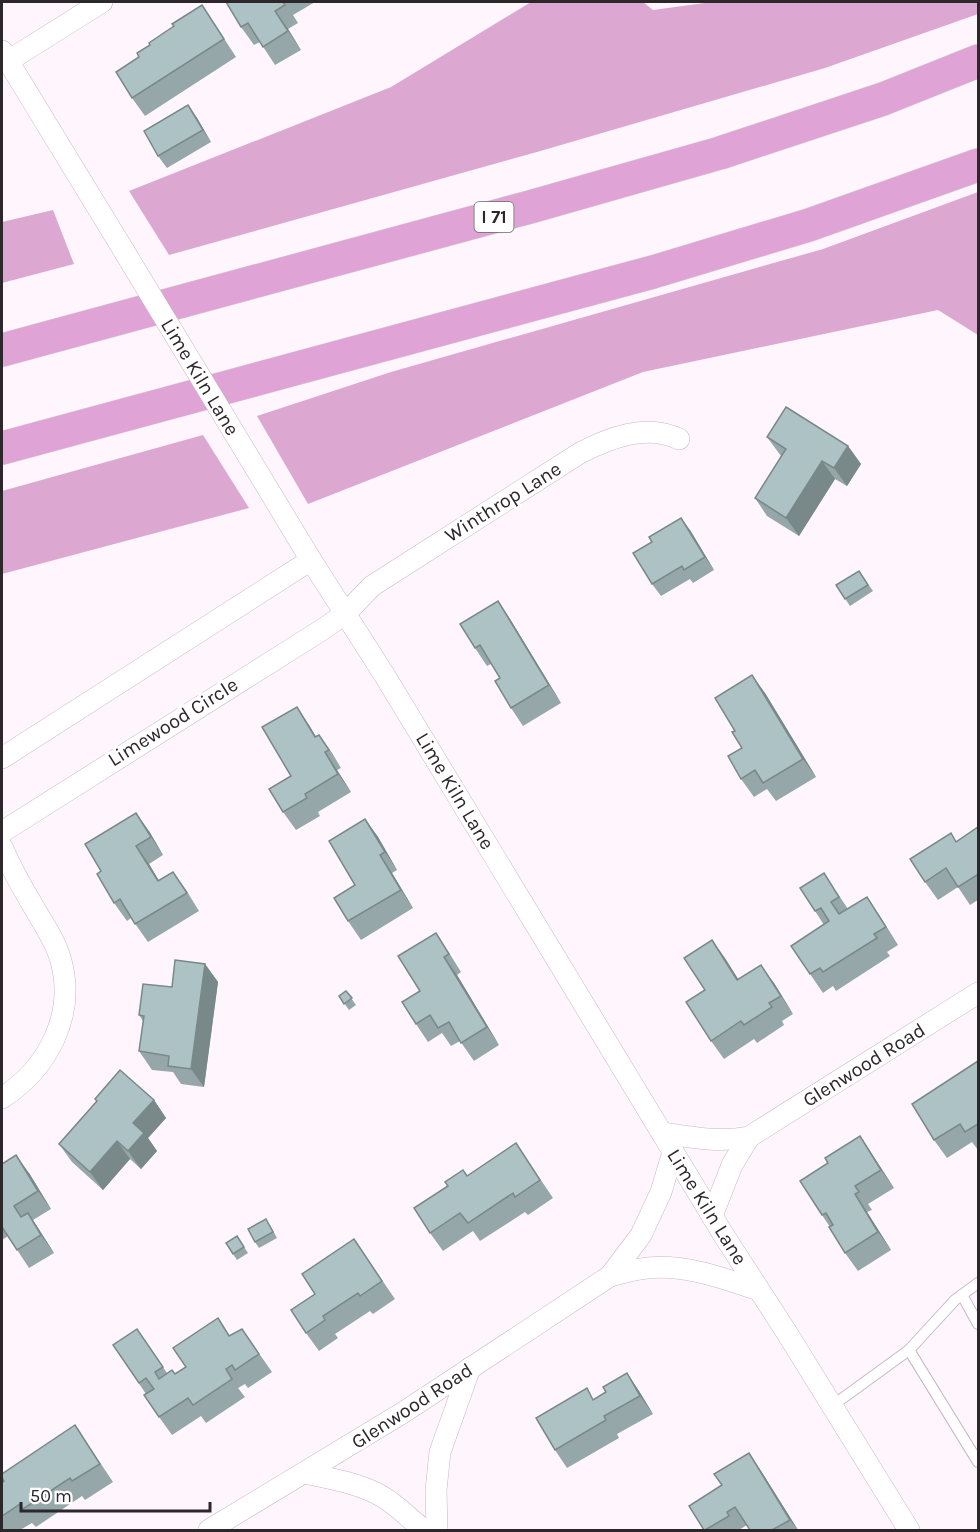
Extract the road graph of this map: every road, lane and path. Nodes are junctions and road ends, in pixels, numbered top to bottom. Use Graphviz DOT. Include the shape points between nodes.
graph roads {
  1 [pos="102,2"];
  2 [pos="5,56"];
  3 [pos="978,61"];
  4 [pos="978,165"];
  5 [pos="2,350"];
  6 [pos="679,439"];
  7 [pos="2,448"];
  8 [pos="311,560"];
  9 [pos="345,614"];
  10 [pos="2,758"];
  11 [pos="2,832"];
  12 [pos="2,848"];
  13 [pos="978,993"];
  14 [pos="2,1098"];
  15 [pos="662,1133"];
  16 [pos="749,1137"];
  17 [pos="673,1152"];
  18 [pos="712,1216"];
  19 [pos="610,1276"];
  20 [pos="978,1284"];
  21 [pos="759,1290"];
  22 [pos="962,1295"];
  23 [pos="978,1324"];
  24 [pos="909,1350"];
  25 [pos="470,1368"];
  26 [pos="832,1406"];
  27 [pos="978,1462"];
  28 [pos="305,1473"];
  29 [pos="209,1530"];
  30 [pos="424,1530"];
  31 [pos="436,1530"];
  32 [pos="909,1530"];
  1 -- 2 [label="street"];
  2 -- 8 [label="street, Lime Kiln Lane, bridge"];
  3 -- 5 [label="highway, I 71" via="883,99 720,153"];
  4 -- 7 [label="highway" via="809,225 653,272"];
  6 -- 9 [label="street, Winthrop Lane" via="652,431 599,443 372,586"];
  8 -- 9 [label="street, Lime Kiln Lane"];
  8 -- 10 [label="street"];
  9 -- 11 [label="street, Limewood Circle"];
  9 -- 15 [label="street, Lime Kiln Lane"];
  12 -- 14 [label="street" via="55,945 65,996 61,1025 50,1051 28,1078"];
  13 -- 16 [label="street, Glenwood Road"];
  15 -- 16 [label="street, Glenwood Road" via="730,1141"];
  15 -- 17 [label="street, Lime Kiln Lane"];
  16 -- 18 [label="street, Glenwood Road" via="732,1165"];
  17 -- 18 [label="street, Lime Kiln Lane"];
  17 -- 19 [label="street, Glenwood Road" via="641,1235"];
  18 -- 21 [label="street, Lime Kiln Lane"];
  19 -- 21 [label="street, Glenwood Road" via="648,1268 678,1269"];
  19 -- 25 [label="street, Glenwood Road"];
  20 -- 22 [label="lane"];
  21 -- 26 [label="street, Lime Kiln Lane"];
  22 -- 23 [label="lane"];
  22 -- 24 [label="lane"];
  24 -- 26 [label="lane"];
  24 -- 27 [label="lane"];
  25 -- 28 [label="street, Glenwood Road"];
  25 -- 31 [label="street" via="440,1452"];
  26 -- 32 [label="street, Lime Kiln Lane"];
  28 -- 29 [label="street, Glenwood Road"];
  28 -- 30 [label="street" via="380,1496"];
}
